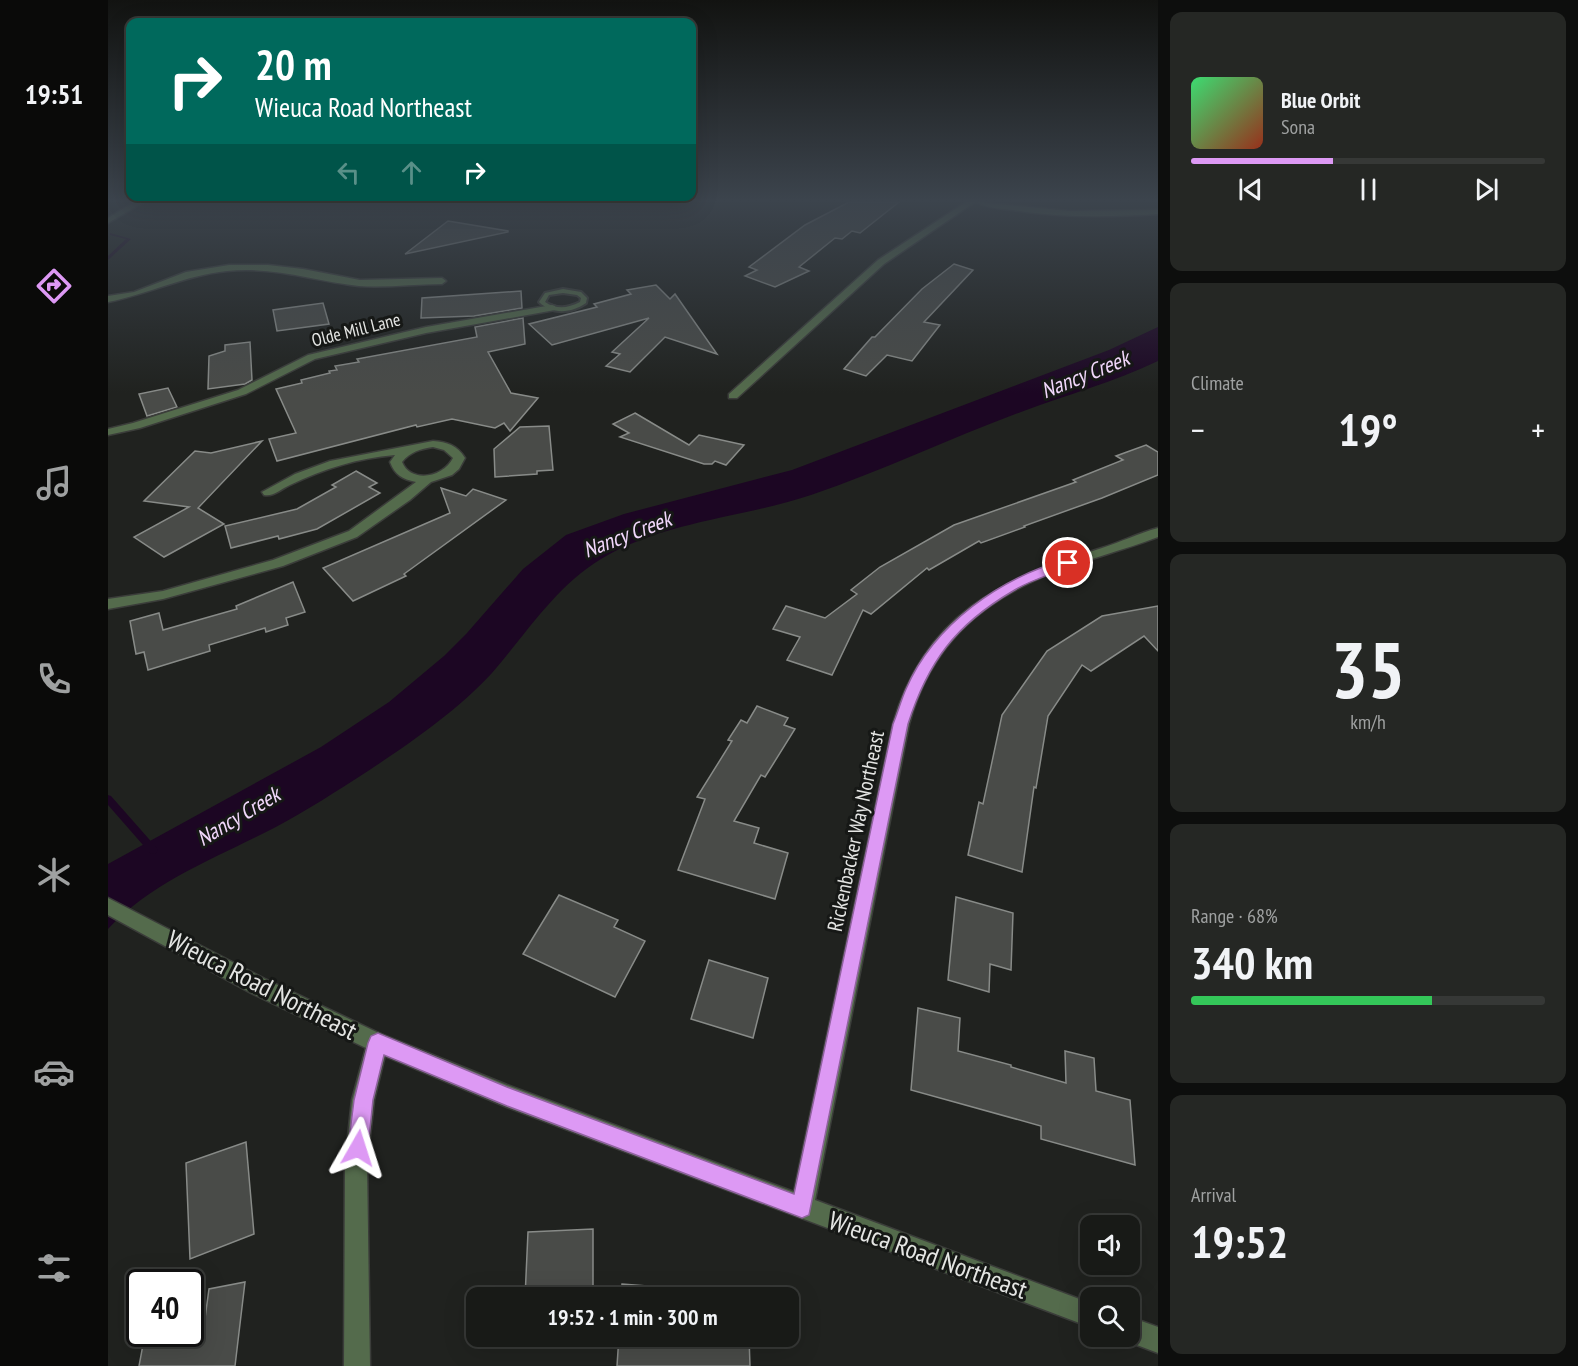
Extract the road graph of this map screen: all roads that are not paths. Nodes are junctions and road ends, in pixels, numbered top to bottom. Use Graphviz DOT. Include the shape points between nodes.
graph roads {
  1 [pos="877,266"];
  2 [pos="442,281"];
  3 [pos="108,299"];
  4 [pos="552,308"];
  5 [pos="733,396"];
  6 [pos="108,432"];
  7 [pos="405,451"];
  8 [pos="427,478"];
  9 [pos="268,492"];
  10 [pos="1155,537"];
  11 [pos="108,604"];
  12 [pos="108,906"];
  13 [pos="378,1043"];
  14 [pos="802,1208"];
  15 [pos="1080,1311"];
  16 [pos="1140,1334"];
  17 [pos="1158,1340"];
  18 [pos="357,1366"];
  1 -- 5 [label="street"];
  2 -- 3 [label="street" via="360,283 303,272 229,268 189,274 136,294"];
  4 -- 4 [label="lane" via="575,307 584,298 572,291 547,294 542,302"];
  4 -- 6 [label="street, Olde Mill Lane" via="426,330 312,357 242,392"];
  7 -- 8 [label="street" via="396,462 400,472"];
  7 -- 8 [label="street" via="433,444 456,452 459,458 454,469"];
  7 -- 9 [label="street" via="368,455 292,478"];
  8 -- 11 [label="street" via="353,534 266,566 163,595"];
  10 -- 14 [label="street, Rickenbacker Way Northeast" via="1047,570 1009,587 964,619 931,657 913,688 901,724"];
  12 -- 13 [label="street, Wieuca Road Northeast" via="258,986"];
  13 -- 14 [label="street, Wieuca Road Northeast"];
  13 -- 18 [label="street" via="363,1100 357,1163"];
  14 -- 15 [label="street, Wieuca Road Northeast"];
  16 -- 17 [label="street"];
}
